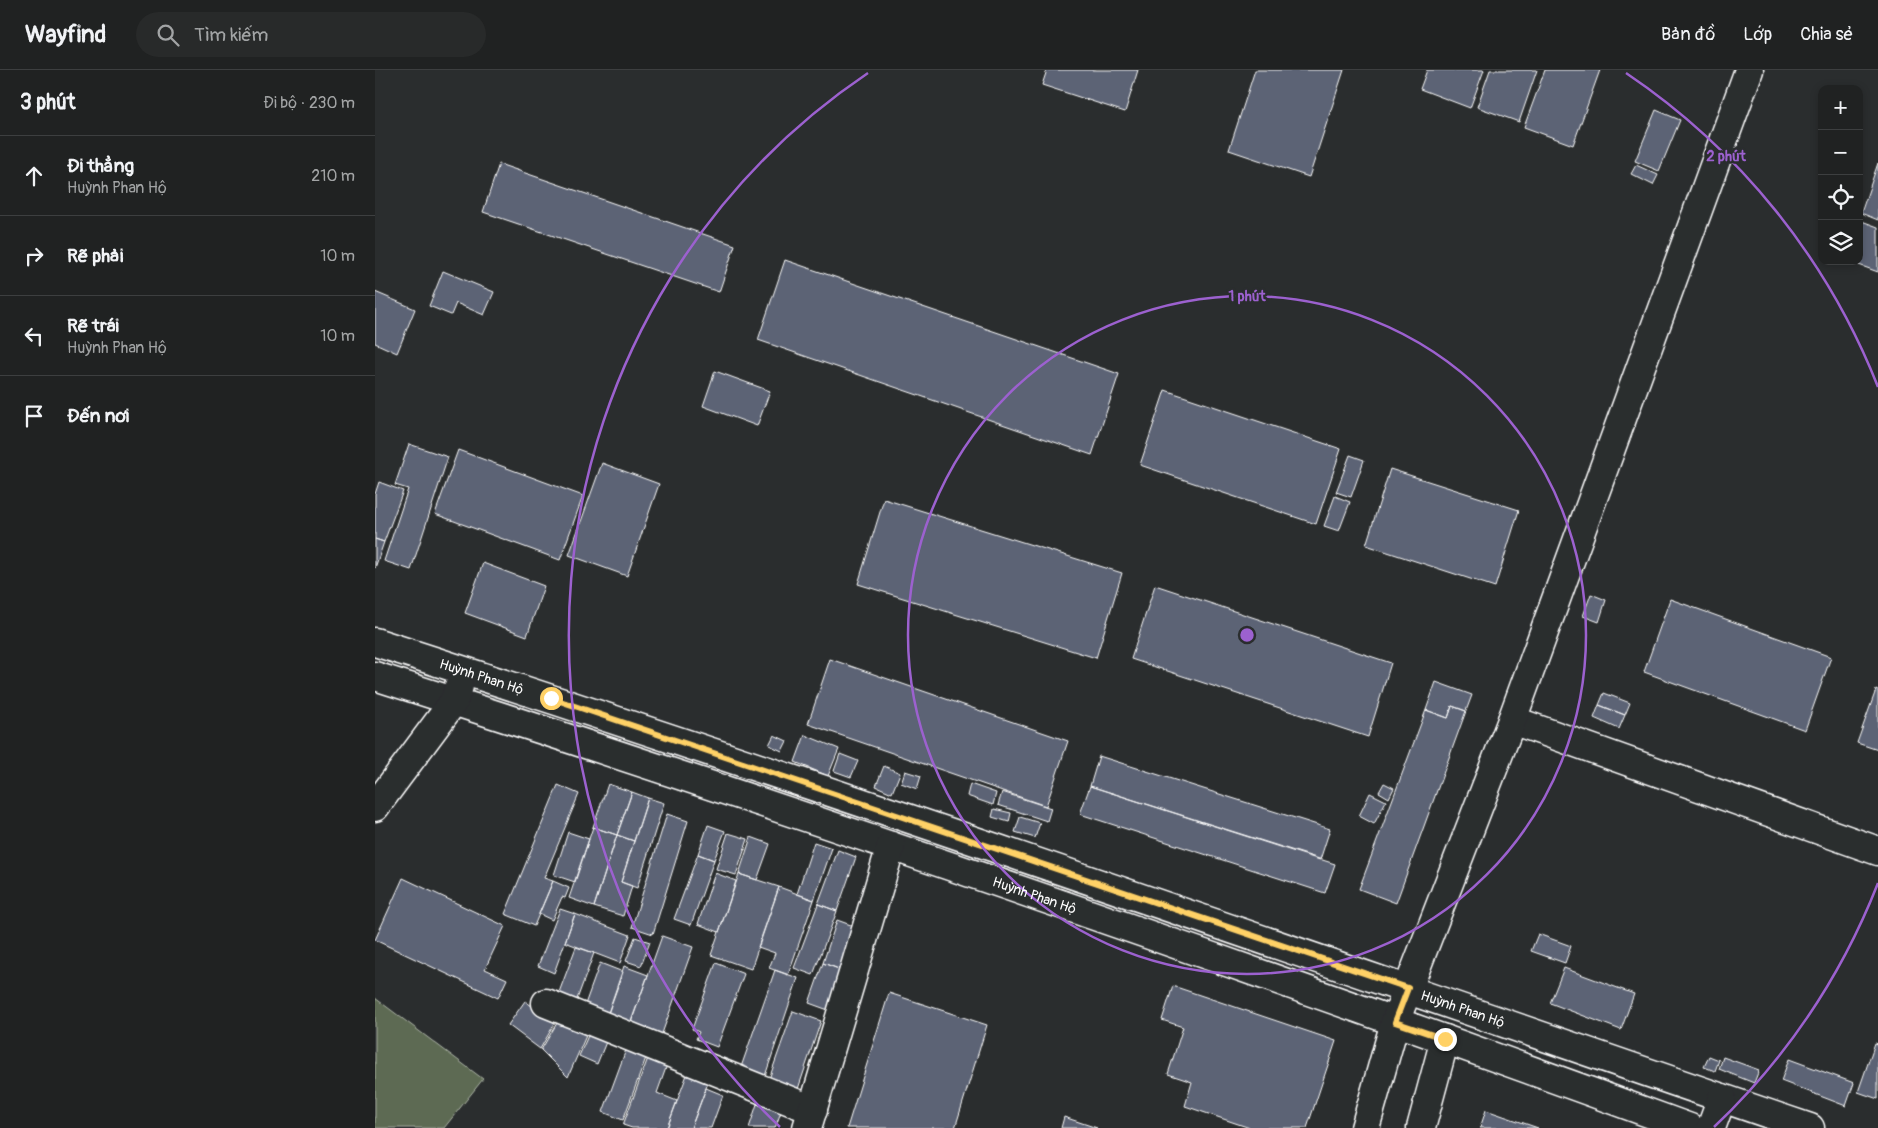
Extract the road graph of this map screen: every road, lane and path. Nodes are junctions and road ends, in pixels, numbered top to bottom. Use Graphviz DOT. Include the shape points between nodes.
graph roads {
  1 [pos="1749,70"];
  2 [pos="375,642"];
  3 [pos="463,671"];
  4 [pos="375,676"];
  5 [pos="454,702"];
  6 [pos="1512,720"];
  7 [pos="375,807"];
  8 [pos="891,846"];
  9 [pos="1878,851"];
  10 [pos="1408,988"];
  11 [pos="546,1003"];
  12 [pos="1395,1022"];
  13 [pos="1445,1039"];
  14 [pos="1722,1098"];
  15 [pos="810,1119"];
  16 [pos="1365,1128"];
  17 [pos="1421,1128"];
  18 [pos="1690,1128"];
  19 [pos="1711,1128"];
  20 [pos="1810,1128"];
  1 -- 6 [label="street"];
  2 -- 3 [label="street, Huỳnh Phan Hộ"];
  3 -- 5 [label="street"];
  3 -- 10 [label="street, Huỳnh Phan Hộ"];
  4 -- 5 [label="street, Huỳnh Phan Hộ"];
  5 -- 7 [label="street"];
  5 -- 8 [label="street, Huỳnh Phan Hộ"];
  6 -- 9 [label="street"];
  6 -- 10 [label="street"];
  8 -- 12 [label="street, Huỳnh Phan Hộ"];
  8 -- 15 [label="street"];
  10 -- 12 [label="street"];
  10 -- 14 [label="street, Huỳnh Phan Hộ"];
  11 -- 15 [label="street"];
  12 -- 13 [label="street, Huỳnh Phan Hộ"];
  12 -- 16 [label="street"];
  13 -- 17 [label="street"];
  13 -- 18 [label="street, Huỳnh Phan Hộ"];
  14 -- 19 [label="street"];
  14 -- 20 [label="street, Huỳnh Phan Hộ"];
}
